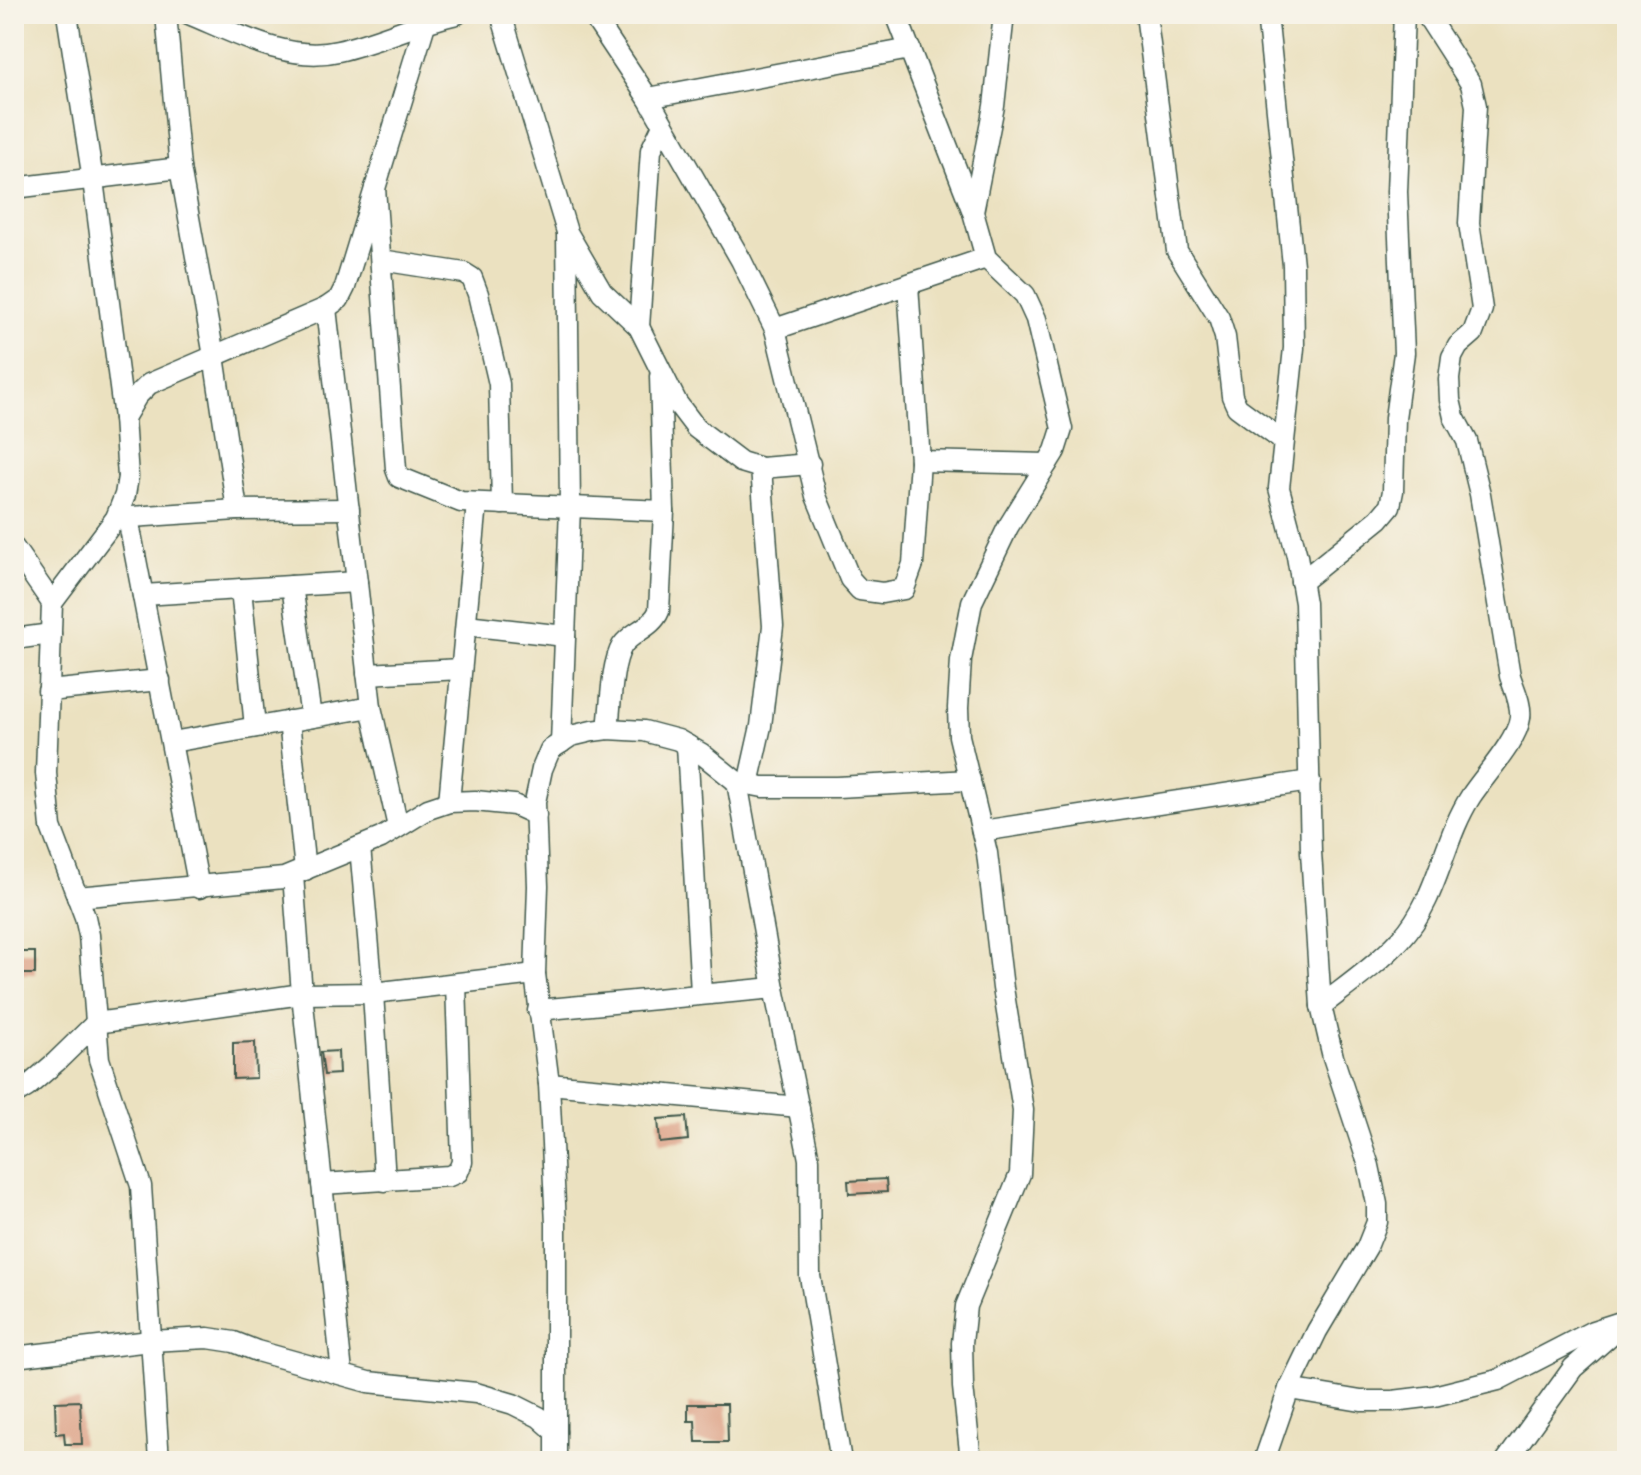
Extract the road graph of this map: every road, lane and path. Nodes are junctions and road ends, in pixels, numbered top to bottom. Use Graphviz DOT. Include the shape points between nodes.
graph roads {
  1 [pos="67,14"];
  2 [pos="166,14"];
  3 [pos="189,14"];
  4 [pos="240,14"];
  5 [pos="457,14"];
  6 [pos="501,14"];
  7 [pos="592,14"];
  8 [pos="896,14"];
  9 [pos="1004,14"];
  10 [pos="1146,14"];
  11 [pos="1267,14"];
  12 [pos="1404,14"];
  13 [pos="1426,14"];
  14 [pos="426,21"];
  15 [pos="243,36"];
  16 [pos="910,49"];
  17 [pos="648,98"];
  18 [pos="663,125"];
  19 [pos="180,168"];
  20 [pos="93,180"];
  21 [pos="14,188"];
  22 [pos="375,188"];
  23 [pos="973,212"];
  24 [pos="567,232"];
  25 [pos="986,258"];
  26 [pos="381,260"];
  27 [pos="908,285"];
  28 [pos="326,308"];
  29 [pos="639,327"];
  30 [pos="775,329"];
  31 [pos="214,356"];
  32 [pos="659,369"];
  33 [pos="124,418"];
  34 [pos="1283,441"];
  35 [pos="920,461"];
  36 [pos="810,464"];
  37 [pos="1047,464"];
  38 [pos="761,468"];
  39 [pos="477,503"];
  40 [pos="502,504"];
  41 [pos="570,507"];
  42 [pos="349,509"];
  43 [pos="237,510"];
  44 [pos="664,511"];
  45 [pos="122,518"];
  46 [pos="14,548"];
  47 [pos="357,582"];
  48 [pos="1301,582"];
  49 [pos="292,586"];
  50 [pos="241,589"];
  51 [pos="143,595"];
  52 [pos="52,603"];
  53 [pos="466,625"];
  54 [pos="51,634"];
  55 [pos="565,636"];
  56 [pos="14,639"];
  57 [pos="461,669"];
  58 [pos="367,674"];
  59 [pos="160,680"];
  60 [pos="48,691"];
  61 [pos="371,707"];
  62 [pos="311,717"];
  63 [pos="289,721"];
  64 [pos="255,727"];
  65 [pos="608,729"];
  66 [pos="172,742"];
  67 [pos="561,743"];
  68 [pos="687,745"];
  69 [pos="970,780"];
  70 [pos="1310,781"];
  71 [pos="743,783"];
  72 [pos="449,802"];
  73 [pos="536,815"];
  74 [pos="398,827"];
  75 [pos="982,831"];
  76 [pos="360,847"];
  77 [pos="299,873"];
  78 [pos="199,888"];
  79 [pos="77,897"];
  80 [pos="535,974"];
  81 [pos="456,984"];
  82 [pos="774,988"];
  83 [pos="373,993"];
  84 [pos="701,993"];
  85 [pos="302,994"];
  86 [pos="1321,1006"];
  87 [pos="538,1010"];
  88 [pos="96,1023"];
  89 [pos="549,1084"];
  90 [pos="14,1095"];
  91 [pos="799,1107"];
  92 [pos="385,1181"];
  93 [pos="322,1184"];
  94 [pos="1627,1320"];
  95 [pos="150,1341"];
  96 [pos="14,1357"];
  97 [pos="342,1373"];
  98 [pos="1289,1389"];
  99 [pos="556,1432"];
  100 [pos="159,1461"];
  101 [pos="556,1461"];
  102 [pos="841,1461"];
  103 [pos="971,1461"];
  104 [pos="1264,1461"];
  105 [pos="1506,1461"];
  1 -- 20 [label="street"];
  2 -- 19 [label="street"];
  3 -- 15 [label="street"];
  4 -- 15 [label="street"];
  5 -- 14 [label="street"];
  6 -- 24 [label="street"];
  7 -- 17 [label="street"];
  8 -- 16 [label="street"];
  9 -- 23 [label="street" via="994,106"];
  10 -- 34 [label="street" via="1177,251 1219,318 1237,407"];
  11 -- 34 [label="street" via="1293,265 1294,348"];
  12 -- 48 [label="street" via="1397,192 1404,353 1393,491 1390,506 1379,519"];
  13 -- 86 [label="street" via="1471,84 1476,106 1469,223 1482,309 1473,333 1452,357 1450,400 1480,494 1520,717 1515,733 1469,799 1418,915 1393,946"];
  14 -- 15 [label="street" via="337,51 282,49"];
  14 -- 22 [label="street"];
  16 -- 17 [label="street"];
  16 -- 23 [label="street"];
  17 -- 18 [label="street"];
  18 -- 29 [label="street" via="651,150"];
  18 -- 30 [label="street"];
  19 -- 20 [label="street"];
  19 -- 31 [label="street"];
  20 -- 21 [label="street"];
  20 -- 33 [label="street"];
  22 -- 26 [label="street"];
  22 -- 28 [label="street" via="345,287"];
  23 -- 25 [label="street"];
  24 -- 29 [label="street" via="602,292"];
  24 -- 41 [label="street"];
  25 -- 27 [label="street"];
  25 -- 37 [label="street" via="1025,295 1036,319 1062,420 1061,437"];
  26 -- 39 [label="street" via="399,477 461,502"];
  26 -- 40 [label="street" via="472,278 499,384"];
  27 -- 30 [label="street"];
  27 -- 35 [label="street"];
  28 -- 31 [label="street"];
  28 -- 42 [label="street"];
  29 -- 32 [label="street"];
  30 -- 36 [label="street"];
  31 -- 33 [label="street" via="149,384"];
  31 -- 43 [label="street"];
  32 -- 38 [label="street" via="696,428 741,462"];
  32 -- 44 [label="street"];
  33 -- 45 [label="street" via="128,477"];
  34 -- 48 [label="street" via="1279,488"];
  35 -- 36 [label="street" via="909,580 904,589 882,593 860,590 850,579 816,496"];
  35 -- 37 [label="street"];
  36 -- 38 [label="street"];
  37 -- 69 [label="street" via="1008,527 972,602 958,708"];
  38 -- 71 [label="street" via="773,626 761,726"];
  39 -- 40 [label="street"];
  39 -- 53 [label="street"];
  40 -- 41 [label="street"];
  41 -- 44 [label="street"];
  41 -- 55 [label="street"];
  42 -- 43 [label="street"];
  42 -- 47 [label="street"];
  43 -- 45 [label="street"];
  44 -- 65 [label="street" via="659,611 624,643 617,659"];
  45 -- 51 [label="street"];
  45 -- 52 [label="street"];
  46 -- 52 [label="street"];
  47 -- 49 [label="street"];
  47 -- 58 [label="street"];
  48 -- 70 [label="street"];
  49 -- 50 [label="street"];
  49 -- 62 [label="street"];
  50 -- 51 [label="street"];
  50 -- 64 [label="street"];
  51 -- 59 [label="street"];
  52 -- 54 [label="street"];
  53 -- 55 [label="street"];
  53 -- 57 [label="street"];
  54 -- 56 [label="street"];
  54 -- 60 [label="street"];
  55 -- 67 [label="street"];
  57 -- 58 [label="street"];
  57 -- 72 [label="street"];
  58 -- 61 [label="street"];
  59 -- 60 [label="street"];
  59 -- 66 [label="street"];
  60 -- 79 [label="street" via="51,827"];
  61 -- 62 [label="street"];
  61 -- 74 [label="street"];
  62 -- 63 [label="street"];
  63 -- 64 [label="street"];
  63 -- 77 [label="street"];
  64 -- 66 [label="street"];
  65 -- 67 [label="street"];
  65 -- 68 [label="street" via="644,731"];
  66 -- 78 [label="street"];
  67 -- 73 [label="street" via="550,750 542,769"];
  68 -- 71 [label="street"];
  68 -- 84 [label="street"];
  69 -- 71 [label="street" via="789,788"];
  69 -- 75 [label="street"];
  70 -- 75 [label="street"];
  70 -- 86 [label="street"];
  71 -- 82 [label="street"];
  72 -- 73 [label="street" via="514,805"];
  72 -- 74 [label="street"];
  73 -- 80 [label="street"];
  74 -- 76 [label="street"];
  75 -- 103 [label="street" via="1023,1110 1023,1146 1020,1174 966,1306 963,1387"];
  76 -- 77 [label="street"];
  76 -- 83 [label="street"];
  77 -- 78 [label="street"];
  77 -- 85 [label="street"];
  78 -- 79 [label="street"];
  79 -- 88 [label="street" via="89,935"];
  80 -- 81 [label="street"];
  80 -- 87 [label="street"];
  81 -- 83 [label="street"];
  81 -- 92 [label="street" via="462,1162 449,1176"];
  82 -- 84 [label="street"];
  82 -- 91 [label="street"];
  83 -- 85 [label="street"];
  83 -- 92 [label="street"];
  84 -- 87 [label="street"];
  85 -- 88 [label="street"];
  85 -- 93 [label="street"];
  86 -- 98 [label="street" via="1369,1166 1377,1222"];
  87 -- 89 [label="street"];
  88 -- 90 [label="street"];
  88 -- 95 [label="street" via="99,1059 141,1186"];
  89 -- 91 [label="street"];
  89 -- 99 [label="street" via="556,1224"];
  91 -- 102 [label="street" via="811,1176 810,1276"];
  92 -- 93 [label="street"];
  93 -- 97 [label="street"];
  94 -- 98 [label="street" via="1593,1331 1498,1380 1434,1396 1361,1401"];
  94 -- 105 [label="street" via="1573,1368"];
  95 -- 96 [label="street"];
  95 -- 97 [label="street" via="234,1342"];
  95 -- 100 [label="street"];
  97 -- 99 [label="street" via="368,1382 476,1393 526,1410"];
  98 -- 104 [label="street"];
  99 -- 101 [label="street"];
}
